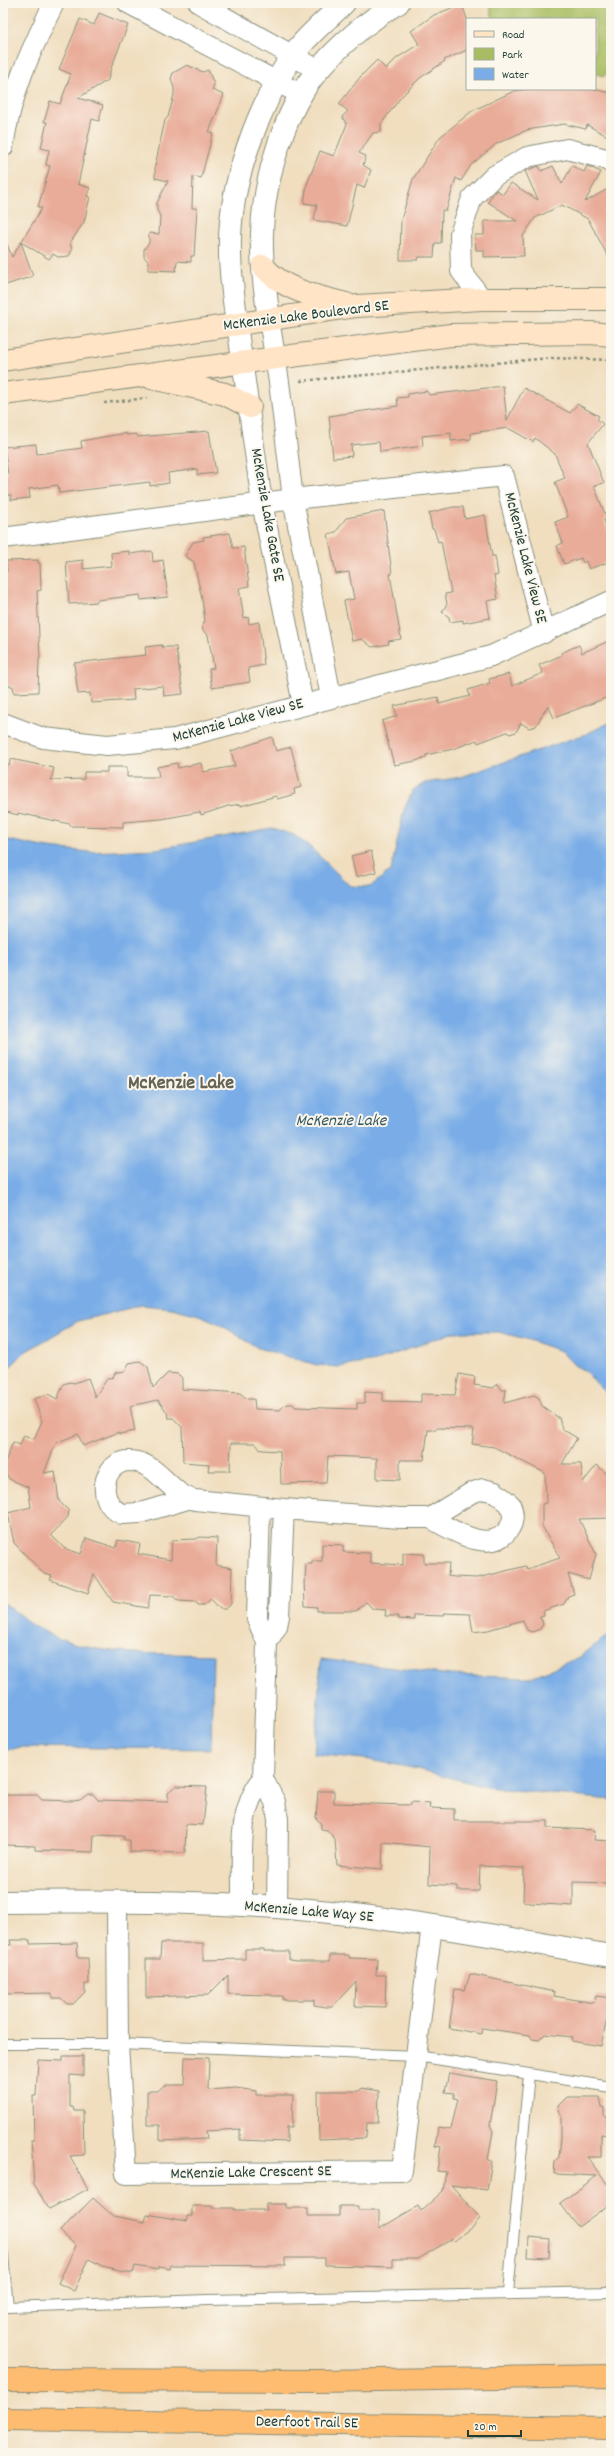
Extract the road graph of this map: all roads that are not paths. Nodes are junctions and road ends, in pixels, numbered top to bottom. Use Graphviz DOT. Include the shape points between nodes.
graph roads {
  1 [pos="54,3"];
  2 [pos="128,3"];
  3 [pos="199,3"];
  4 [pos="344,3"];
  5 [pos="398,3"];
  6 [pos="293,54"];
  7 [pos="318,70"];
  8 [pos="278,81"];
  9 [pos="302,95"];
  10 [pos="3,147"];
  11 [pos="611,163"];
  12 [pos="263,266"];
  13 [pos="482,298"];
  14 [pos="611,299"];
  15 [pos="357,306"];
  16 [pos="269,319"];
  17 [pos="237,324"];
  18 [pos="611,335"];
  19 [pos="276,357"];
  20 [pos="3,360"];
  21 [pos="243,361"];
  22 [pos="135,375"];
  23 [pos="3,394"];
  24 [pos="250,407"];
  25 [pos="293,499"];
  26 [pos="262,503"];
  27 [pos="3,538"];
  28 [pos="611,602"];
  29 [pos="544,633"];
  30 [pos="331,697"];
  31 [pos="303,704"];
  32 [pos="3,723"];
  33 [pos="188,1499"];
  34 [pos="260,1507"];
  35 [pos="284,1509"];
  36 [pos="430,1518"];
  37 [pos="267,1642"];
  38 [pos="263,1779"];
  39 [pos="117,1901"];
  40 [pos="3,1902"];
  41 [pos="242,1905"];
  42 [pos="277,1907"];
  43 [pos="432,1925"];
  44 [pos="611,1956"];
  45 [pos="3,2044"];
  46 [pos="118,2044"];
  47 [pos="417,2056"];
  48 [pos="529,2074"];
  49 [pos="611,2087"];
  50 [pos="3,2254"];
  51 [pos="611,2292"];
  52 [pos="508,2293"];
  53 [pos="611,2376"];
  54 [pos="3,2380"];
  55 [pos="3,2419"];
  56 [pos="611,2428"];
  1 -- 10 [label="street" via="22,69 6,126"];
  2 -- 8 [label="street"];
  3 -- 6 [label="street"];
  4 -- 6 [label="street"];
  5 -- 7 [label="street" via="374,17"];
  6 -- 7 [label="street"];
  6 -- 8 [label="street"];
  7 -- 9 [label="street"];
  8 -- 9 [label="street"];
  8 -- 17 [label="street" via="247,152 234,193 230,251"];
  9 -- 12 [label="street" via="281,143 269,182 262,234"];
  11 -- 13 [label="street" via="606,159 567,148 527,157 494,176 472,198 460,234 461,271"];
  12 -- 15 [label="main road" via="272,277 287,286"];
  12 -- 16 [label="street"];
  13 -- 14 [label="main road, McKenzie Lake Boulevard SE"];
  13 -- 15 [label="main road, McKenzie Lake Boulevard SE"];
  15 -- 16 [label="main road, McKenzie Lake Boulevard SE"];
  16 -- 17 [label="main road, McKenzie Lake Boulevard SE"];
  16 -- 19 [label="street, McKenzie Lake Gate SE"];
  17 -- 20 [label="main road, McKenzie Lake Boulevard SE"];
  17 -- 21 [label="street, McKenzie Lake Gate SE"];
  18 -- 19 [label="main road" via="451,335"];
  19 -- 21 [label="main road"];
  19 -- 25 [label="street, McKenzie Lake Gate SE"];
  21 -- 22 [label="main road"];
  21 -- 24 [label="street, McKenzie Lake Gate SE"];
  22 -- 23 [label="main road"];
  22 -- 24 [label="main road" via="225,394"];
  24 -- 26 [label="street, McKenzie Lake Gate SE"];
  25 -- 26 [label="street, McKenzie Lake View SE"];
  25 -- 29 [label="street, McKenzie Lake View SE" via="504,476"];
  25 -- 30 [label="street, McKenzie Lake Gate SE"];
  26 -- 27 [label="street, McKenzie Lake View SE"];
  26 -- 31 [label="street, McKenzie Lake Gate SE"];
  28 -- 29 [label="street"];
  29 -- 30 [label="street, McKenzie Lake View SE" via="491,656"];
  30 -- 31 [label="street, McKenzie Lake View SE"];
  31 -- 32 [label="street, McKenzie Lake View SE" via="175,739 107,745 43,738"];
  33 -- 34 [label="street"];
  34 -- 35 [label="street"];
  34 -- 37 [label="street" via="257,1619"];
  35 -- 36 [label="street"];
  35 -- 37 [label="street" via="279,1616 277,1626"];
  37 -- 38 [label="street"];
  38 -- 41 [label="street" via="254,1791 246,1811"];
  38 -- 42 [label="street" via="275,1802 278,1819"];
  39 -- 40 [label="street, McKenzie Lake Way SE"];
  39 -- 41 [label="street, McKenzie Lake Way SE"];
  39 -- 46 [label="street, McKenzie Lake Crescent SE"];
  41 -- 42 [label="street, McKenzie Lake Way SE"];
  42 -- 43 [label="street, McKenzie Lake Way SE"];
  43 -- 44 [label="street, McKenzie Lake Way SE"];
  43 -- 47 [label="street, McKenzie Lake Crescent SE"];
  45 -- 46 [label="lane"];
  46 -- 47 [label="lane"];
  46 -- 47 [label="street, McKenzie Lake Crescent SE" via="126,2174 402,2171"];
  47 -- 48 [label="lane"];
  48 -- 49 [label="lane"];
  48 -- 52 [label="lane"];
  50 -- 52 [label="lane" via="8,2308 207,2300"];
  51 -- 52 [label="lane"];
  53 -- 54 [label="highway" via="318,2381"];
  55 -- 56 [label="highway, Deerfoot Trail SE"];
}
